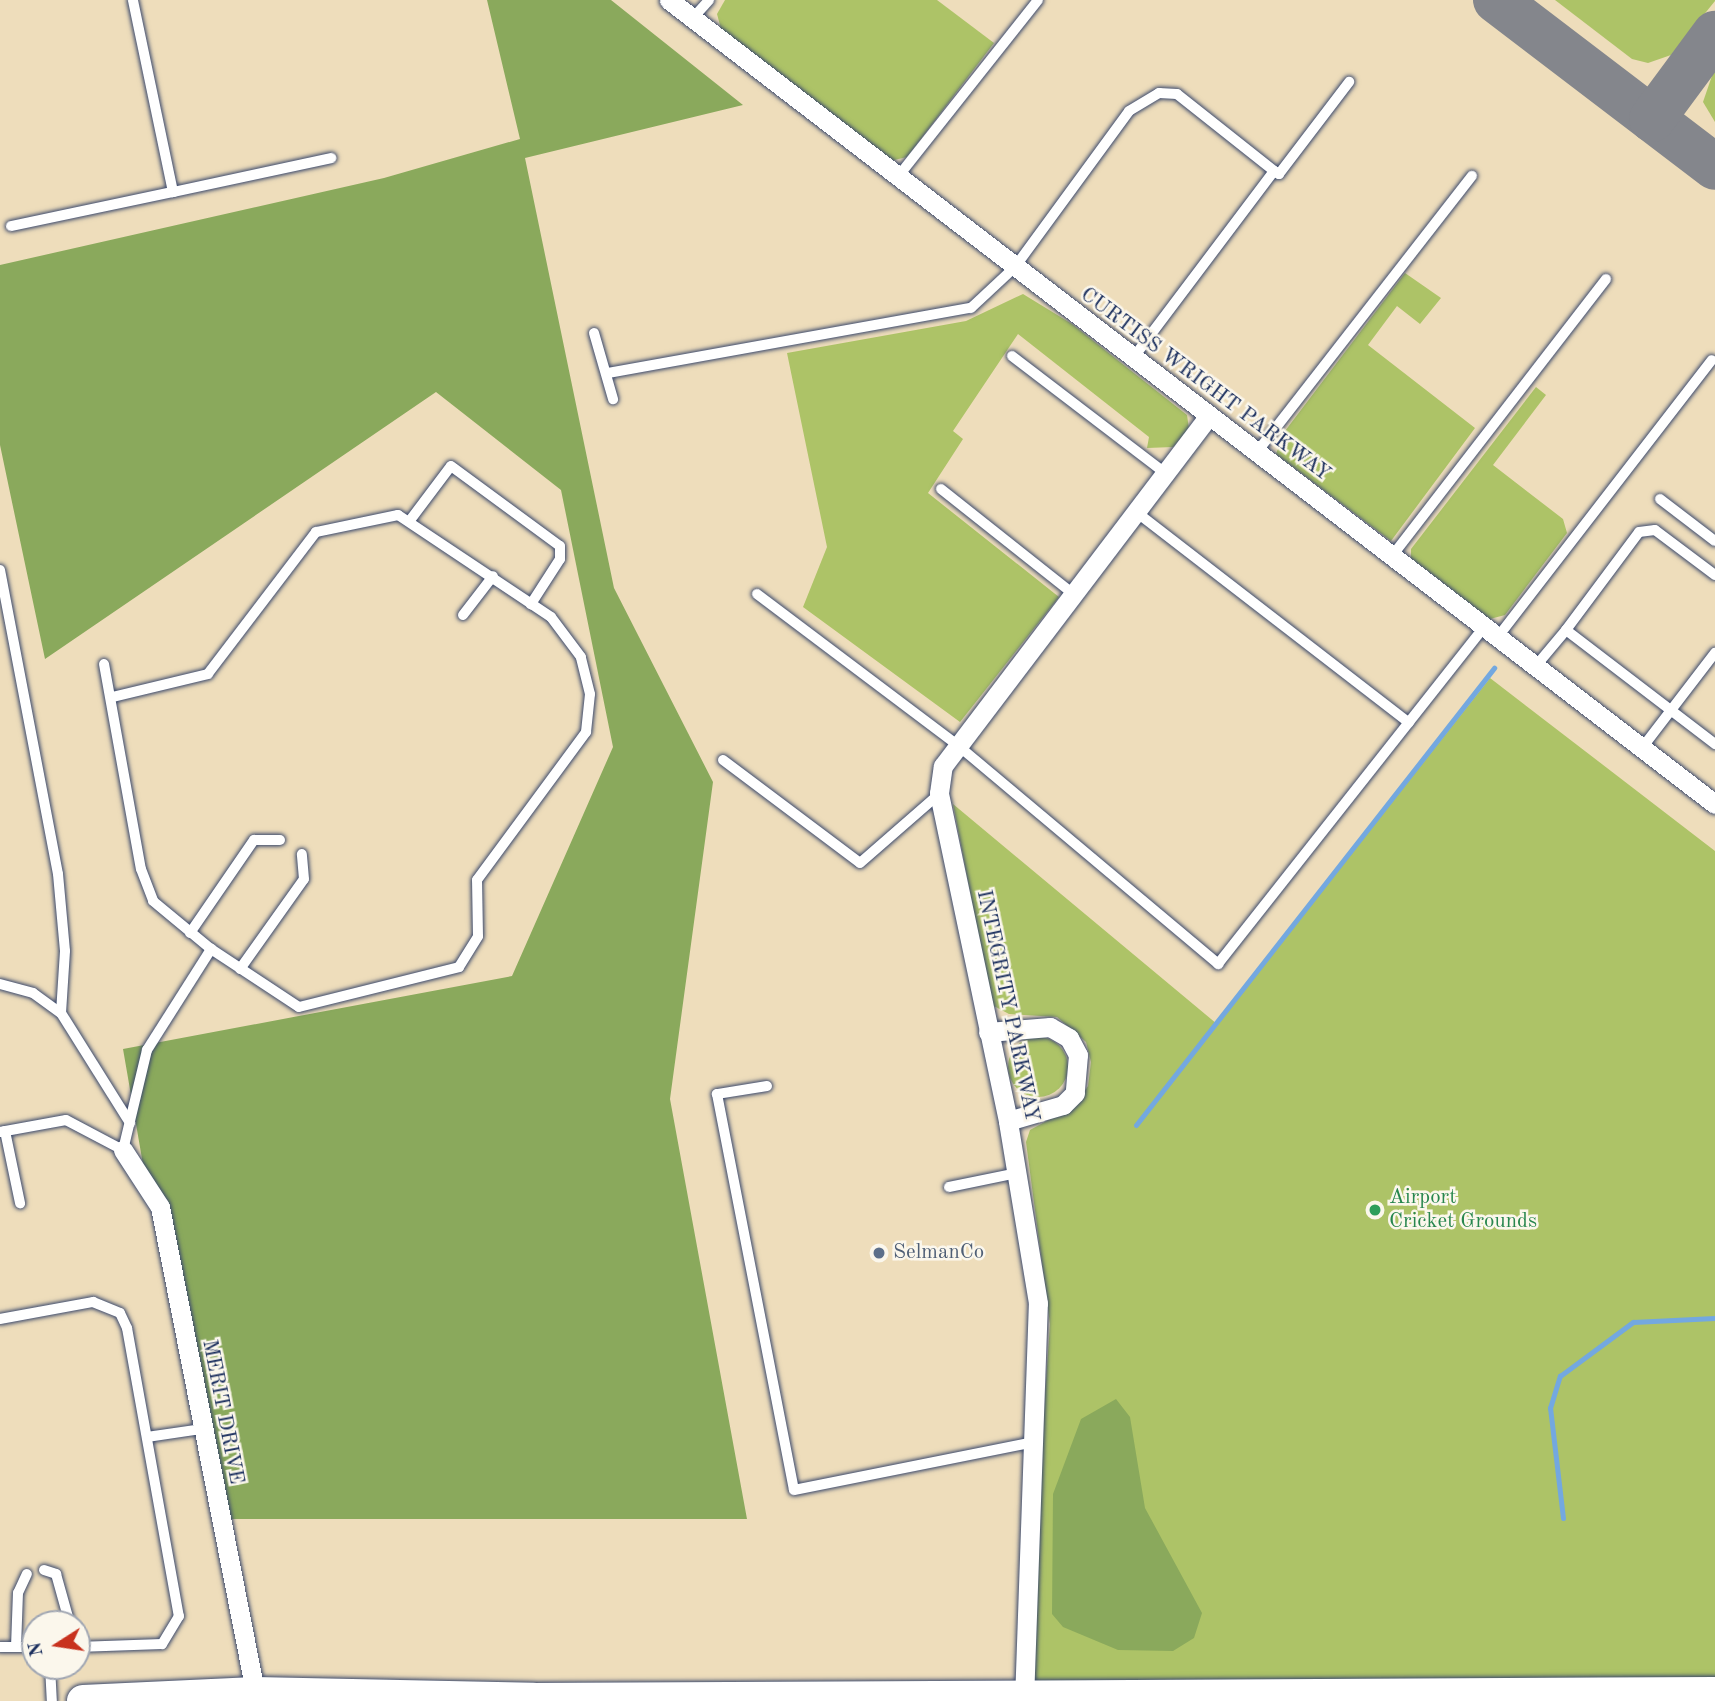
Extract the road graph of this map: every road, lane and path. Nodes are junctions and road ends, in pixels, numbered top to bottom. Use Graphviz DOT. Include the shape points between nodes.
graph roads {
  1 [pos="133,0"];
  2 [pos="669,0"];
  3 [pos="709,0"];
  4 [pos="1038,0"];
  5 [pos="693,18"];
  6 [pos="1349,82"];
  7 [pos="331,158"];
  8 [pos="1274,171"];
  9 [pos="1472,176"];
  10 [pos="897,178"];
  11 [pos="173,192"];
  12 [pos="11,226"];
  13 [pos="1015,267"];
  14 [pos="1606,279"];
  15 [pos="594,333"];
  16 [pos="1012,356"];
  17 [pos="1132,358"];
  18 [pos="1712,360"];
  19 [pos="608,373"];
  20 [pos="613,399"];
  21 [pos="1208,417"];
  22 [pos="1257,452"];
  23 [pos="1165,473"];
  24 [pos="941,489"];
  25 [pos="1660,499"];
  26 [pos="1135,511"];
  27 [pos="411,519"];
  28 [pos="1715,541"];
  29 [pos="1392,557"];
  30 [pos="0,570"];
  31 [pos="1715,575"];
  32 [pos="493,576"];
  33 [pos="1072,593"];
  34 [pos="757,594"];
  35 [pos="531,604"];
  36 [pos="463,615"];
  37 [pos="1566,630"];
  38 [pos="1490,633"];
  39 [pos="1715,653"];
  40 [pos="104,664"];
  41 [pos="1535,667"];
  42 [pos="112,697"];
  43 [pos="1671,711"];
  44 [pos="1409,723"];
  45 [pos="955,743"];
  46 [pos="1715,744"];
  47 [pos="1642,748"];
  48 [pos="723,760"];
  49 [pos="939,793"];
  50 [pos="1715,804"];
  51 [pos="280,840"];
  52 [pos="302,854"];
  53 [pos="190,933"];
  54 [pos="211,949"];
  55 [pos="240,969"];
  56 [pos="0,984"];
  57 [pos="61,1013"];
  58 [pos="988,1032"];
  59 [pos="767,1086"];
  60 [pos="1008,1121"];
  61 [pos="130,1124"];
  62 [pos="3,1132"];
  63 [pos="123,1150"];
  64 [pos="1018,1173"];
  65 [pos="949,1187"];
  66 [pos="20,1203"];
  67 [pos="0,1320"];
  68 [pos="202,1429"];
  69 [pos="148,1437"];
  70 [pos="1035,1442"];
  71 [pos="44,1570"];
  72 [pos="27,1574"];
  73 [pos="66,1610"];
  74 [pos="0,1647"];
  75 [pos="16,1647"];
  76 [pos="21,1647"];
  77 [pos="91,1647"];
  78 [pos="51,1680"];
  79 [pos="255,1693"];
  80 [pos="1715,1693"];
  81 [pos="1024,1697"];
  82 [pos="1299,1697"];
  83 [pos="1515,1697"];
  84 [pos="184,1699"];
  85 [pos="533,1700"];
  86 [pos="52,1701"];
  87 [pos="83,1701"];
  1 -- 11 [label="lane"];
  2 -- 5 [label="street, CURTISS WRIGHT PARKWAY"];
  3 -- 5 [label="lane"];
  4 -- 10 [label="lane"];
  5 -- 10 [label="street, CURTISS WRIGHT PARKWAY"];
  6 -- 8 [label="lane" via="1279,174"];
  7 -- 11 [label="lane"];
  8 -- 13 [label="lane" via="1177,94 1159,93 1129,111"];
  8 -- 17 [label="lane"];
  9 -- 22 [label="lane"];
  10 -- 13 [label="street, CURTISS WRIGHT PARKWAY"];
  11 -- 12 [label="lane"];
  13 -- 17 [label="street, CURTISS WRIGHT PARKWAY"];
  13 -- 19 [label="lane" via="971,308"];
  14 -- 29 [label="lane"];
  15 -- 19 [label="lane"];
  16 -- 23 [label="lane"];
  17 -- 21 [label="street, CURTISS WRIGHT PARKWAY"];
  18 -- 38 [label="lane"];
  19 -- 20 [label="lane"];
  21 -- 22 [label="street, CURTISS WRIGHT PARKWAY"];
  21 -- 23 [label="street, INTEGRITY PARKWAY"];
  22 -- 29 [label="street, CURTISS WRIGHT PARKWAY"];
  23 -- 26 [label="street, INTEGRITY PARKWAY"];
  24 -- 33 [label="lane"];
  25 -- 28 [label="lane"];
  26 -- 33 [label="street, INTEGRITY PARKWAY"];
  26 -- 44 [label="lane"];
  27 -- 32 [label="lane"];
  27 -- 35 [label="lane" via="451,466 560,546 560,559"];
  27 -- 42 [label="lane" via="398,515 316,533 208,674"];
  29 -- 38 [label="street, CURTISS WRIGHT PARKWAY"];
  30 -- 57 [label="lane" via="58,874 65,951"];
  31 -- 37 [label="lane" via="1655,530 1639,532"];
  32 -- 35 [label="lane"];
  32 -- 36 [label="lane"];
  33 -- 45 [label="street, INTEGRITY PARKWAY"];
  34 -- 45 [label="lane"];
  35 -- 55 [label="lane" via="581,657 590,694 586,732 477,880 472,951 444,974 299,1007"];
  37 -- 41 [label="lane"];
  37 -- 43 [label="lane"];
  38 -- 41 [label="street, CURTISS WRIGHT PARKWAY"];
  38 -- 44 [label="lane"];
  39 -- 43 [label="lane"];
  40 -- 42 [label="lane"];
  41 -- 47 [label="street, CURTISS WRIGHT PARKWAY"];
  42 -- 53 [label="lane" via="141,869 153,901"];
  43 -- 46 [label="lane"];
  43 -- 47 [label="lane"];
  44 -- 45 [label="lane" via="1218,964"];
  45 -- 49 [label="street, INTEGRITY PARKWAY" via="943,766"];
  47 -- 50 [label="street, CURTISS WRIGHT PARKWAY"];
  48 -- 49 [label="lane" via="860,863"];
  49 -- 58 [label="street, INTEGRITY PARKWAY"];
  51 -- 53 [label="lane" via="254,840"];
  52 -- 55 [label="lane" via="304,879"];
  53 -- 54 [label="lane"];
  54 -- 55 [label="lane"];
  54 -- 61 [label="lane" via="147,1050"];
  56 -- 57 [label="lane" via="33,993"];
  57 -- 61 [label="lane"];
  58 -- 60 [label="street, INTEGRITY PARKWAY"];
  58 -- 60 [label="street" via="1050,1027 1069,1038 1077,1055 1075,1093 1063,1105"];
  59 -- 70 [label="lane" via="717,1094 794,1490"];
  60 -- 64 [label="street, INTEGRITY PARKWAY"];
  61 -- 63 [label="lane"];
  62 -- 63 [label="lane" via="66,1120"];
  62 -- 66 [label="lane"];
  63 -- 68 [label="street, MERIT DRIVE" via="160,1207"];
  64 -- 65 [label="lane"];
  64 -- 70 [label="street, INTEGRITY PARKWAY" via="1038,1303"];
  67 -- 69 [label="lane" via="93,1302 120,1313"];
  68 -- 69 [label="lane"];
  68 -- 79 [label="street, MERIT DRIVE"];
  69 -- 77 [label="lane" via="179,1616 162,1644"];
  70 -- 81 [label="street, INTEGRITY PARKWAY"];
  71 -- 73 [label="lane" via="56,1574"];
  72 -- 75 [label="lane" via="18,1593"];
  74 -- 75 [label="lane"];
  75 -- 76 [label="lane"];
  78 -- 86 [label="lane"];
  79 -- 84 [label="main road"];
  79 -- 85 [label="main road"];
  80 -- 83 [label="main road"];
  81 -- 82 [label="main road"];
  81 -- 85 [label="main road"];
  82 -- 83 [label="main road"];
  84 -- 87 [label="main road"];
}
